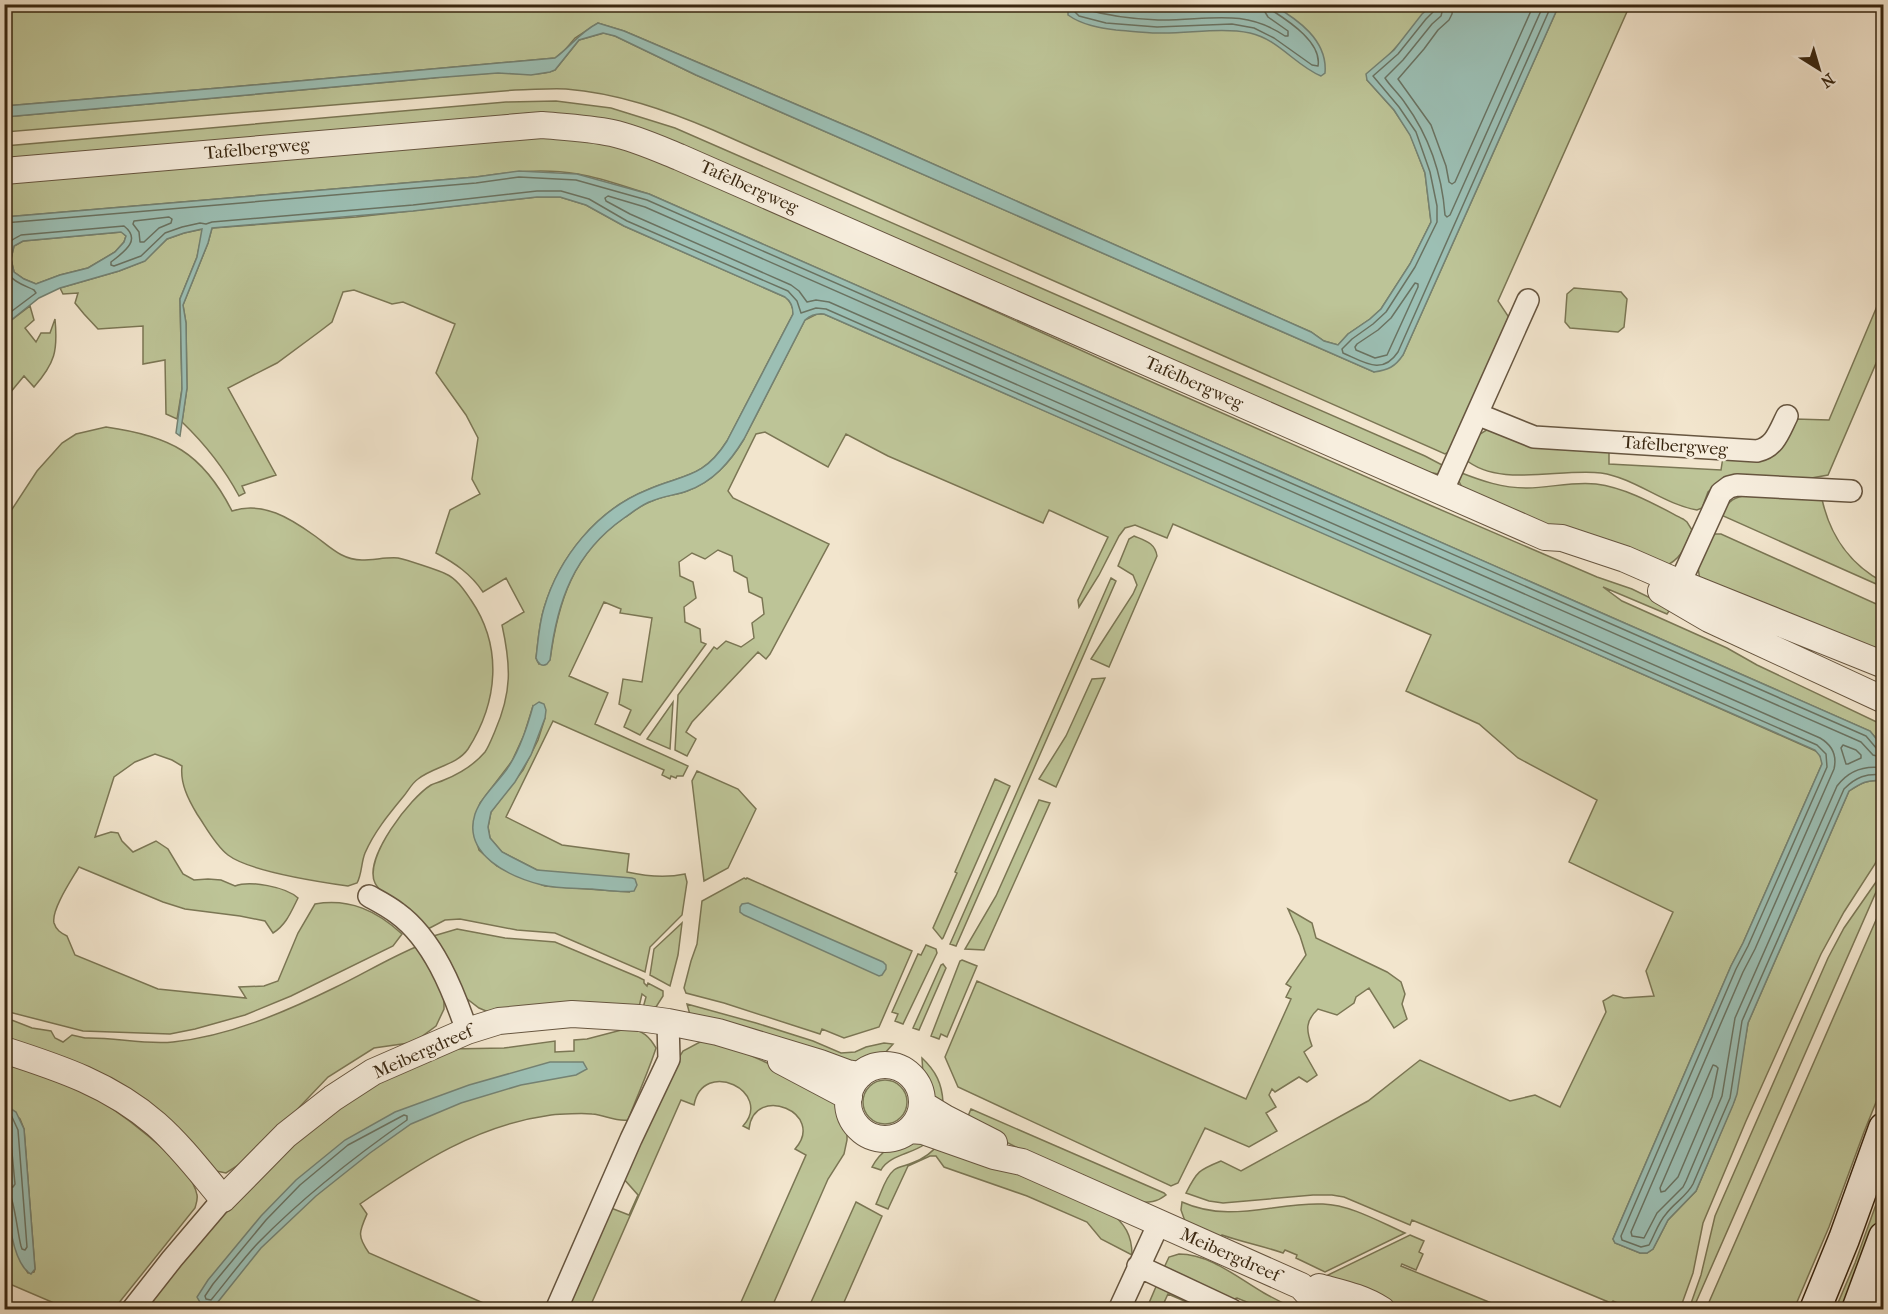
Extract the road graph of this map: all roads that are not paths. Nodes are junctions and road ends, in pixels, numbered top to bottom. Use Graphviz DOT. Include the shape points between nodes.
graph roads {
  1 [pos="4,171"];
  2 [pos="1528,300"];
  3 [pos="1477,414"];
  4 [pos="1786,416"];
  5 [pos="1851,491"];
  6 [pos="1442,492"];
  7 [pos="1677,590"];
  8 [pos="1884,665"];
  9 [pos="1884,700"];
  10 [pos="369,896"];
  11 [pos="668,1022"];
  12 [pos="466,1030"];
  13 [pos="4,1050"];
  14 [pos="854,1086"];
  15 [pos="922,1104"];
  16 [pos="1884,1128"];
  17 [pos="909,1130"];
  18 [pos="1022,1162"];
  19 [pos="223,1199"];
  20 [pos="1159,1224"];
  21 [pos="1884,1237"];
  22 [pos="1138,1266"];
  23 [pos="1301,1286"];
  24 [pos="132,1310"];
  25 [pos="556,1310"];
  26 [pos="1119,1310"];
  27 [pos="1232,1310"];
  28 [pos="1342,1310"];
  29 [pos="1382,1310"];
  30 [pos="1815,1310"];
  31 [pos="1857,1310"];
  1 -- 6 [label="street, Tafelbergweg" via="542,125 612,133 679,157"];
  2 -- 3 [label="street"];
  3 -- 4 [label="street, Tafelbergweg" via="1534,437 1756,451 1774,441"];
  3 -- 6 [label="street"];
  5 -- 7 [label="street, Tafelbergweg" via="1729,487 1721,493"];
  6 -- 7 [label="street, Tafelbergweg" via="1545,537 1562,538 1625,559"];
  7 -- 8 [label="street, Tafelbergweg"];
  7 -- 9 [label="street, Tafelbergweg" via="1708,619"];
  10 -- 12 [label="street" via="398,914 421,938 448,981"];
  11 -- 12 [label="street, Meibergdreef" via="572,1014"];
  11 -- 14 [label="street, Meibergdreef" via="747,1041 813,1079"];
  11 -- 25 [label="street" via="669,1059"];
  12 -- 19 [label="street, Meibergdreef" via="373,1072 333,1098 286,1135"];
  13 -- 19 [label="street" via="82,1077 129,1104 156,1124"];
  14 -- 15 [label="street" via="876,1066 899,1068 917,1084"];
  14 -- 17 [label="street" via="849,1108 859,1128 879,1138 900,1136"];
  15 -- 17 [label="street"];
  15 -- 18 [label="street, Meibergdreef"];
  16 -- 30 [label="main road"];
  17 -- 18 [label="street, Meibergdreef"];
  18 -- 20 [label="street, Meibergdreef"];
  19 -- 24 [label="street, Meibergdreef"];
  20 -- 22 [label="street, Meibergdreef"];
  20 -- 23 [label="street, Meibergdreef"];
  21 -- 31 [label="main road"];
  22 -- 26 [label="street, Meibergdreef"];
  22 -- 27 [label="street"];
  23 -- 28 [label="street, Meibergdreef" via="1310,1296"];
  23 -- 29 [label="street, Meibergdreef" via="1313,1285 1353,1296"];
}
